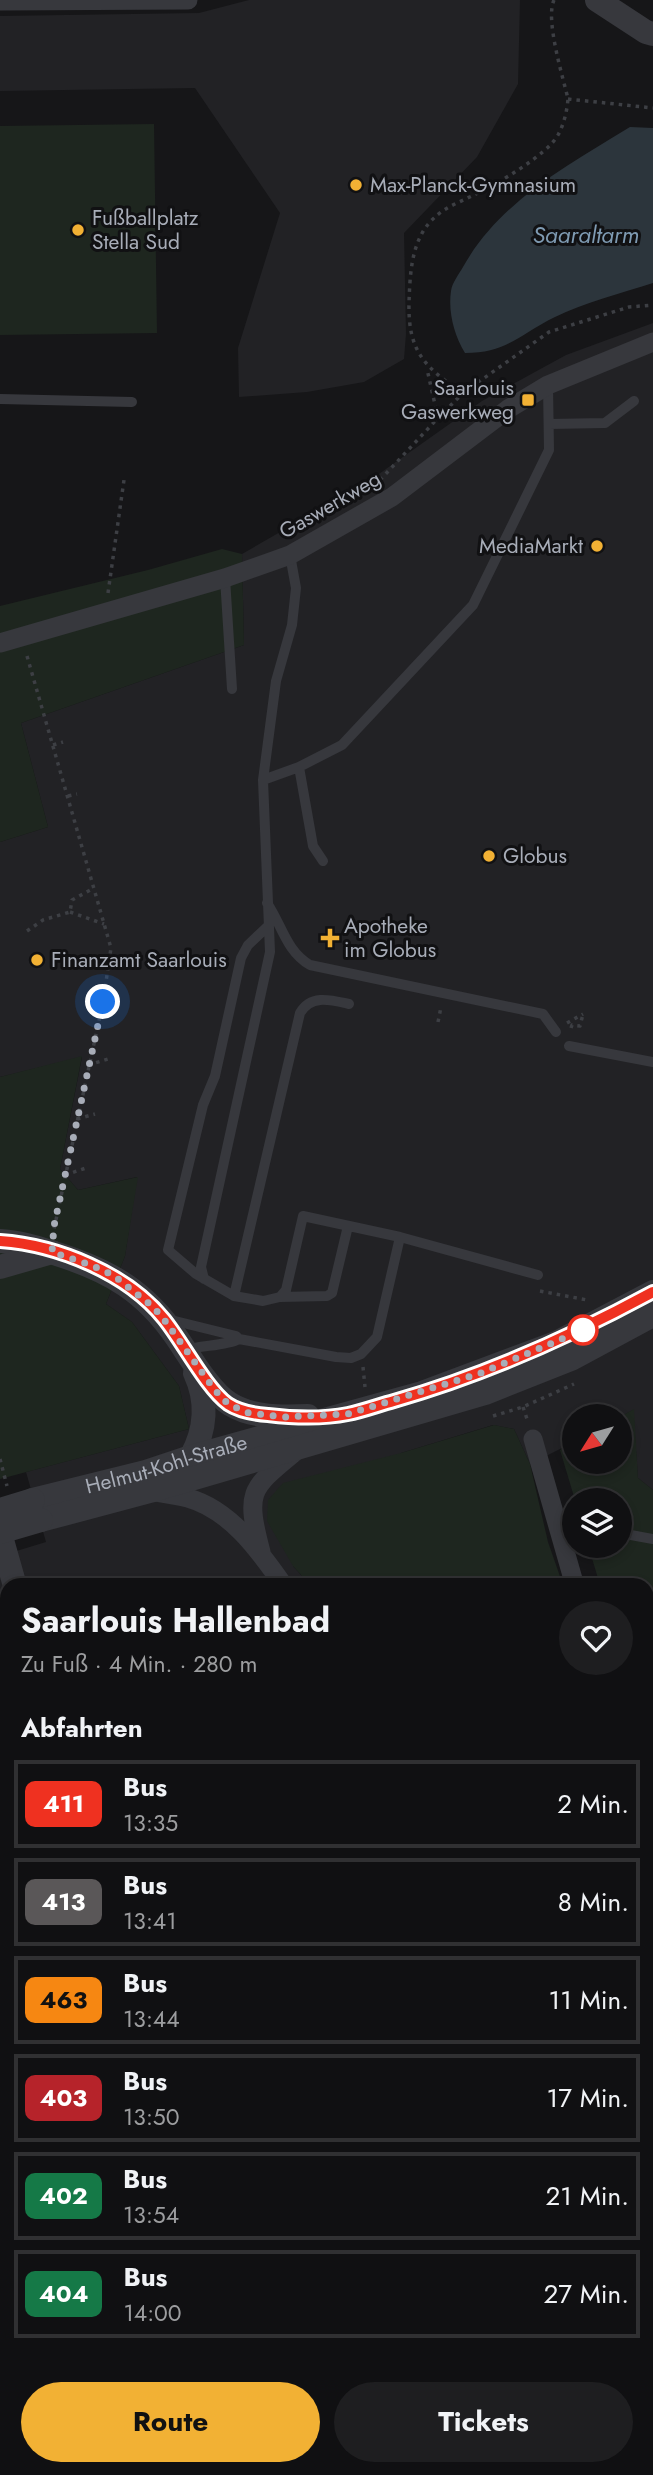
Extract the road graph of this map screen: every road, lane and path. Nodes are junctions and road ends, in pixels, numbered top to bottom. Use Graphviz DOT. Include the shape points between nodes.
graph roads {
  1 [pos="188,0"];
  2 [pos="554,0"];
  3 [pos="597,0"];
  4 [pos="0,1"];
  5 [pos="653,34"];
  6 [pos="568,99"];
  7 [pos="653,107"];
  8 [pos="653,304"];
  9 [pos="653,342"];
  10 [pos="426,366"];
  11 [pos="548,385"];
  12 [pos="463,393"];
  13 [pos="0,399"];
  14 [pos="634,401"];
  15 [pos="132,402"];
  16 [pos="438,418"];
  17 [pos="549,424"];
  18 [pos="124,480"];
  19 [pos="365,513"];
  20 [pos="290,555"];
  21 [pos="225,578"];
  22 [pos="105,613"];
  23 [pos="22,637"];
  24 [pos="0,643"];
  25 [pos="232,689"];
  26 [pos="63,742"];
  27 [pos="53,745"];
  28 [pos="299,767"];
  29 [pos="263,780"];
  30 [pos="77,794"];
  31 [pos="68,796"];
  32 [pos="91,845"];
  33 [pos="82,848"];
  34 [pos="323,861"];
  35 [pos="94,888"];
  36 [pos="104,893"];
  37 [pos="96,895"];
  38 [pos="267,902"];
  39 [pos="69,912"];
  40 [pos="104,924"];
  41 [pos="268,926"];
  42 [pos="27,931"];
  43 [pos="120,946"];
  44 [pos="111,948"];
  45 [pos="349,1003"];
  46 [pos="441,1007"];
  47 [pos="438,1022"];
  48 [pos="556,1030"];
  49 [pos="569,1046"];
  50 [pos="108,1059"];
  51 [pos="653,1062"];
  52 [pos="88,1065"];
  53 [pos="95,1114"];
  54 [pos="76,1119"];
  55 [pos="89,1167"];
  56 [pos="65,1175"];
  57 [pos="348,1226"];
  58 [pos="400,1237"];
  59 [pos="0,1241"];
  60 [pos="52,1252"];
  61 [pos="10,1264"];
  62 [pos="538,1275"];
  63 [pos="0,1277"];
  64 [pos="204,1279"];
  65 [pos="534,1290"];
  66 [pos="653,1292"];
  67 [pos="233,1296"];
  68 [pos="280,1297"];
  69 [pos="592,1301"];
  70 [pos="653,1315"];
  71 [pos="163,1318"];
  72 [pos="239,1339"];
  73 [pos="185,1350"];
  74 [pos="361,1354"];
  75 [pos="366,1394"];
  76 [pos="348,1414"];
  77 [pos="533,1439"];
  78 [pos="300,1447"];
  79 [pos="191,1457"];
  80 [pos="150,1491"];
  81 [pos="0,1510"];
  82 [pos="37,1510"];
  83 [pos="562,1516"];
  84 [pos="0,1532"];
  85 [pos="632,1535"];
  86 [pos="653,1539"];
  87 [pos="261,1553"];
  88 [pos="570,1558"];
  89 [pos="13,1578"];
  90 [pos="278,1578"];
  91 [pos="574,1578"];
  1 -- 4 [label="street"];
  2 -- 6 [label="path" via="553,26"];
  3 -- 5 [label="street"];
  6 -- 7 [label="path"];
  6 -- 10 [label="path" via="558,136 544,151 433,218 412,254 411,336"];
  8 -- 12 [label="path" via="549,332"];
  9 -- 11 [label="street, Gaswerkweg"];
  10 -- 12 [label="path"];
  10 -- 16 [label="path"];
  11 -- 17 [label="lane"];
  11 -- 19 [label="street, Gaswerkweg"];
  12 -- 16 [label="path"];
  13 -- 15 [label="lane"];
  14 -- 17 [label="lane" via="605,423"];
  16 -- 19 [label="path" via="377,482"];
  17 -- 28 [label="lane" via="549,450 473,605 342,745"];
  18 -- 22 [label="path"];
  19 -- 20 [label="street, Gaswerkweg"];
  20 -- 21 [label="street, Gaswerkweg"];
  20 -- 29 [label="lane" via="296,588 292,625 276,681"];
  21 -- 22 [label="street, Gaswerkweg"];
  21 -- 25 [label="lane"];
  22 -- 23 [label="street, Gaswerkweg"];
  23 -- 24 [label="street, Gaswerkweg"];
  23 -- 27 [label="path"];
  26 -- 27 [label="path"];
  27 -- 31 [label="path"];
  28 -- 29 [label="lane"];
  28 -- 34 [label="lane" via="313,846"];
  29 -- 38 [label="lane"];
  30 -- 31 [label="path"];
  31 -- 33 [label="path"];
  32 -- 33 [label="path"];
  33 -- 35 [label="path"];
  35 -- 37 [label="path"];
  35 -- 39 [label="path" via="72,900"];
  36 -- 37 [label="path"];
  37 -- 40 [label="path"];
  38 -- 41 [label="lane"];
  38 -- 48 [label="lane" via="294,952 310,965 543,1014"];
  39 -- 40 [label="path"];
  39 -- 42 [label="path"];
  40 -- 44 [label="path"];
  41 -- 64 [label="lane" via="267,972 201,1267"];
  41 -- 64 [label="lane" via="241,958 215,1076 203,1105 168,1246 171,1254"];
  43 -- 44 [label="path"];
  44 -- 52 [label="path"];
  45 -- 67 [label="lane" via="317,999 300,1013"];
  46 -- 47 [label="path"];
  49 -- 51 [label="lane"];
  50 -- 52 [label="path"];
  52 -- 54 [label="path"];
  53 -- 54 [label="path"];
  54 -- 56 [label="path"];
  55 -- 56 [label="path"];
  56 -- 60 [label="path"];
  57 -- 58 [label="lane"];
  57 -- 68 [label="lane" via="332,1293"];
  57 -- 68 [label="lane" via="303,1216 286,1290"];
  58 -- 62 [label="lane"];
  58 -- 74 [label="lane" via="377,1337"];
  59 -- 60 [label="street"];
  60 -- 61 [label="street"];
  60 -- 71 [label="street" via="113,1275"];
  61 -- 63 [label="street"];
  64 -- 67 [label="lane"];
  65 -- 69 [label="path"];
  66 -- 76 [label="street, Helmut-Kohl-Straße" via="579,1332 511,1361"];
  67 -- 68 [label="lane" via="263,1301"];
  70 -- 78 [label="street, Helmut-Kohl-Straße" via="529,1377"];
  71 -- 72 [label="lane"];
  71 -- 73 [label="street"];
  72 -- 73 [label="lane"];
  72 -- 74 [label="lane" via="336,1357"];
  73 -- 76 [label="street" via="228,1404 249,1413 285,1417"];
  73 -- 79 [label="street" via="201,1385 205,1414 200,1441"];
  74 -- 75 [label="path"];
  76 -- 79 [label="street, Helmut-Kohl-Straße"];
  77 -- 83 [label="street"];
  78 -- 80 [label="street, Helmut-Kohl-Straße"];
  78 -- 87 [label="street" via="261,1479 254,1493 253,1521"];
  79 -- 82 [label="street, Helmut-Kohl-Straße"];
  80 -- 82 [label="street, Helmut-Kohl-Straße"];
  80 -- 87 [label="street" via="191,1499 213,1511"];
  81 -- 82 [label="street, bridge"];
  82 -- 84 [label="street, bridge"];
  84 -- 89 [label="street"];
  85 -- 86 [label="lane"];
  87 -- 90 [label="street"];
  88 -- 91 [label="street"];
}
